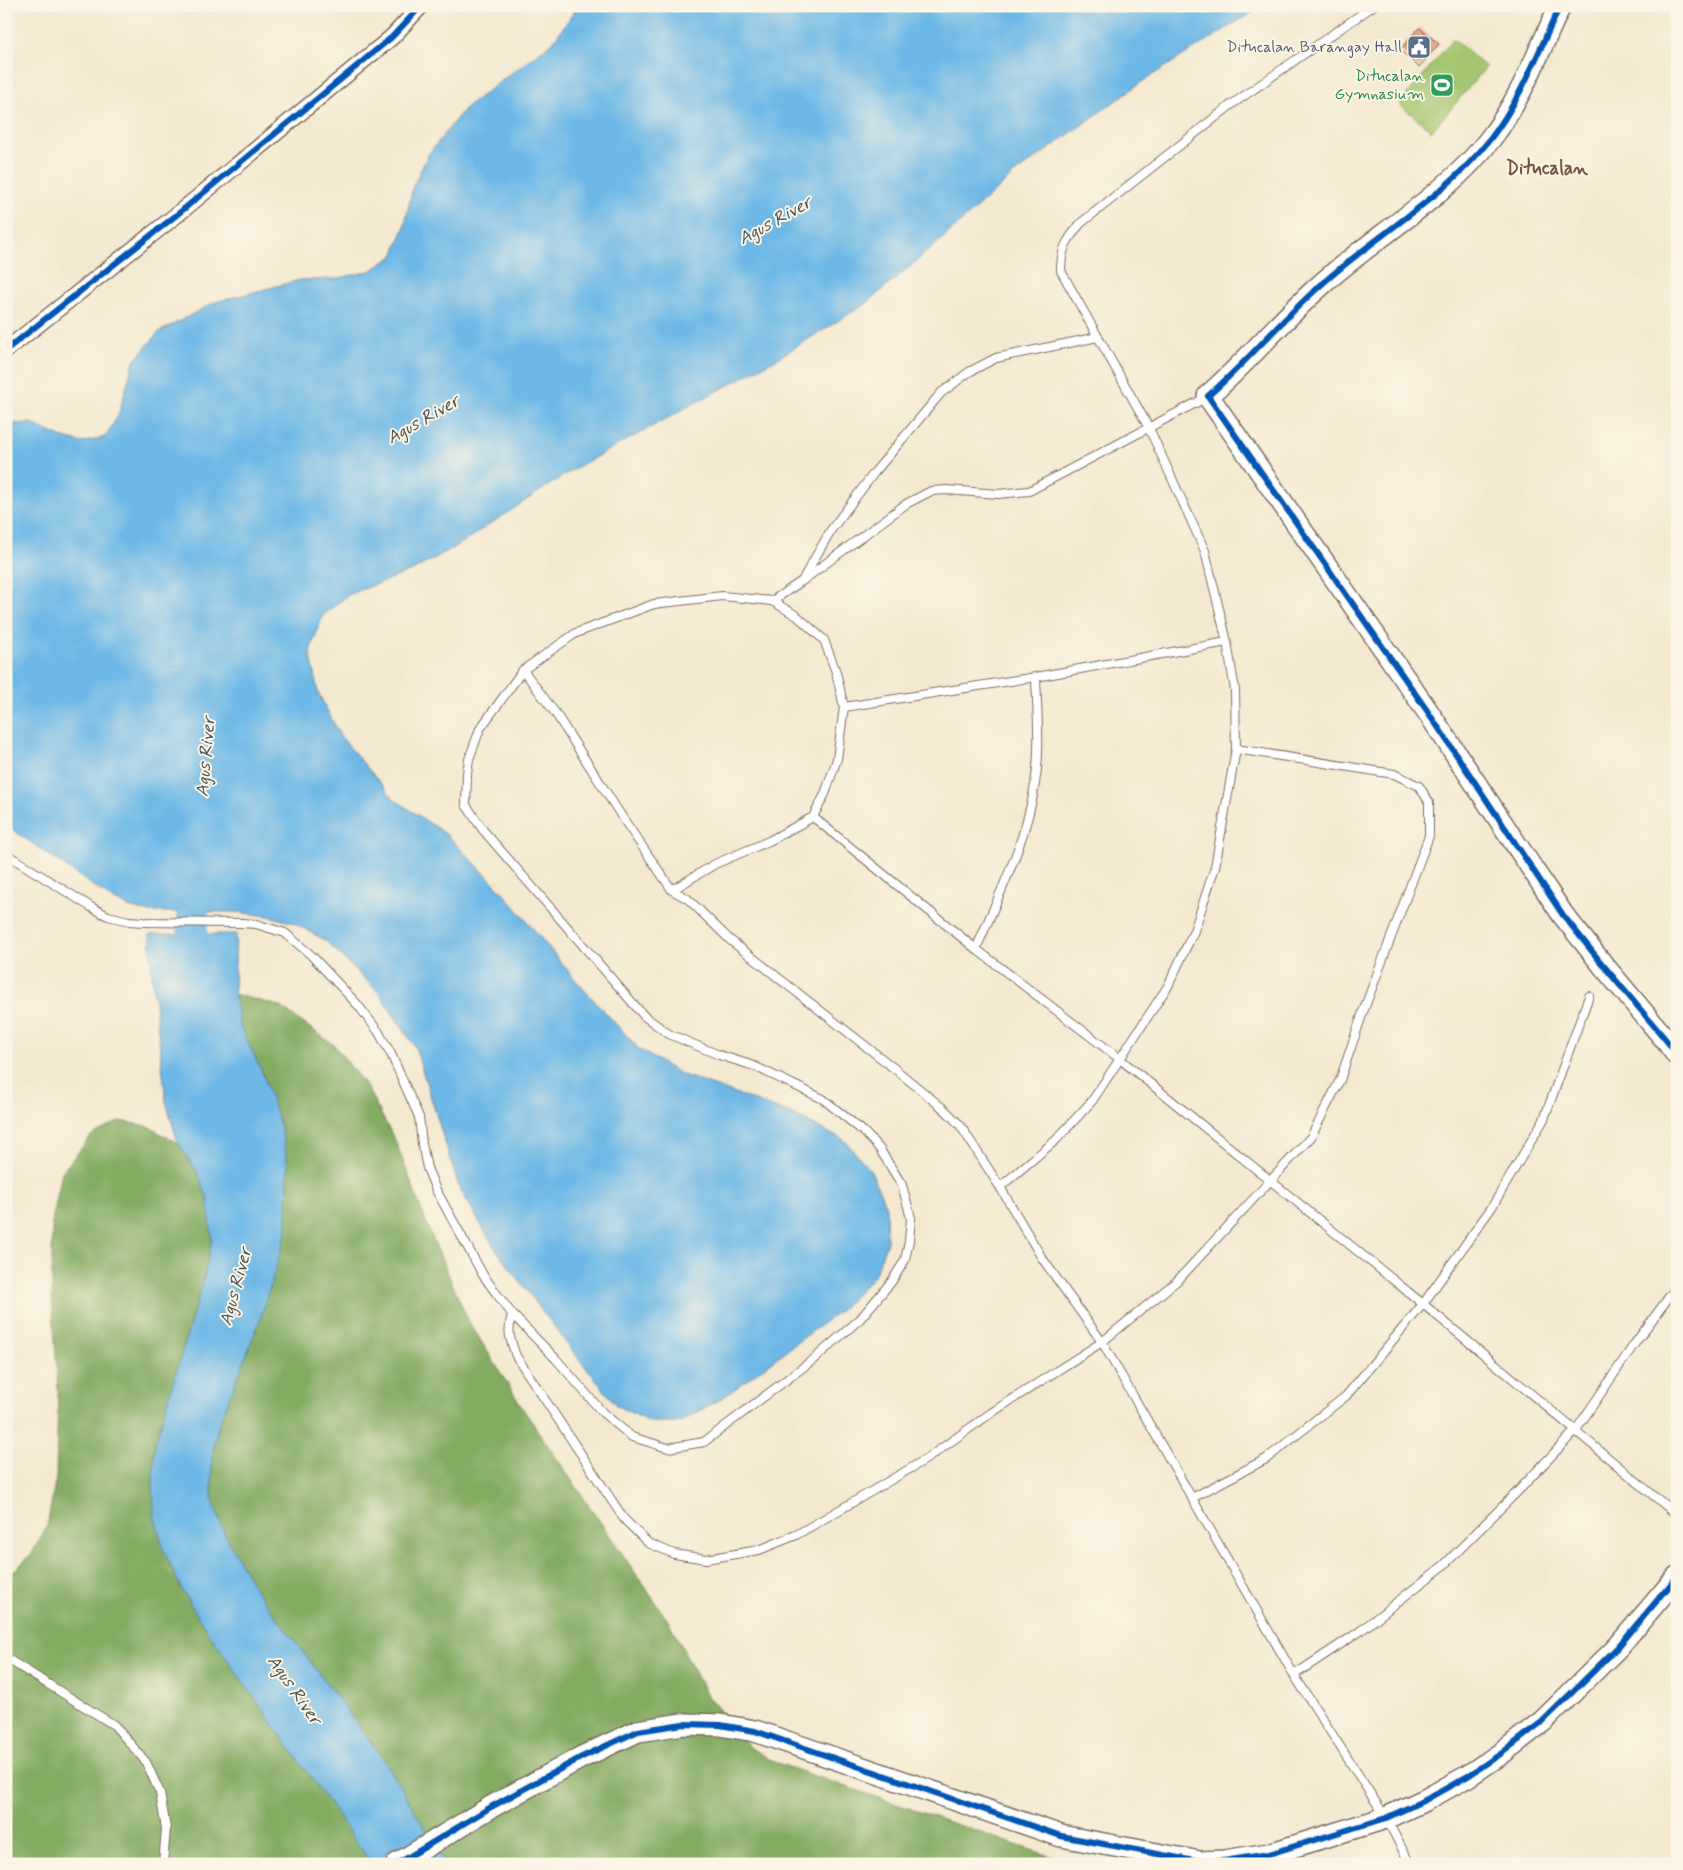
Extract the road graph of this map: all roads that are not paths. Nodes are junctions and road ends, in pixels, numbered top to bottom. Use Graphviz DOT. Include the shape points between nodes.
graph roads {
  1 [pos="421,6"];
  2 [pos="1373,6"];
  3 [pos="1560,6"];
  4 [pos="1098,337"];
  5 [pos="6,350"];
  6 [pos="1208,396"];
  7 [pos="1150,428"];
  8 [pos="802,581"];
  9 [pos="772,601"];
  10 [pos="1227,642"];
  11 [pos="523,670"];
  12 [pos="1036,677"];
  13 [pos="844,707"];
  14 [pos="1236,749"];
  15 [pos="813,818"];
  16 [pos="6,854"];
  17 [pos="672,890"];
  18 [pos="976,948"];
  19 [pos="1589,996"];
  20 [pos="1677,1055"];
  21 [pos="1120,1059"];
  22 [pos="1269,1181"];
  23 [pos="1000,1187"];
  24 [pos="1677,1286"];
  25 [pos="1423,1304"];
  26 [pos="512,1314"];
  27 [pos="1102,1342"];
  28 [pos="1576,1430"];
  29 [pos="1192,1498"];
  30 [pos="1677,1514"];
  31 [pos="1677,1577"];
  32 [pos="6,1658"];
  33 [pos="1294,1675"];
  34 [pos="1386,1818"];
  35 [pos="163,1864"];
  36 [pos="397,1864"];
  37 [pos="1410,1864"];
  1 -- 5 [label="street" via="392,37 179,213"];
  2 -- 4 [label="lane" via="1231,105 1081,223 1066,241 1061,271"];
  3 -- 6 [label="street" via="1528,76 1492,137 1435,195 1321,284"];
  4 -- 7 [label="lane"];
  4 -- 8 [label="lane" via="996,358 940,393 831,530"];
  6 -- 7 [label="lane"];
  6 -- 20 [label="street" via="1428,712 1563,915"];
  7 -- 8 [label="lane" via="1029,491 998,494 931,491 906,504"];
  7 -- 10 [label="lane" via="1205,551"];
  8 -- 9 [label="lane"];
  9 -- 11 [label="lane" via="722,596 654,604 576,633"];
  9 -- 13 [label="lane" via="797,616 824,640"];
  10 -- 12 [label="lane"];
  10 -- 14 [label="lane" via="1235,690"];
  11 -- 17 [label="lane" via="556,714"];
  11 -- 26 [label="lane" via="474,742 466,793 466,805 472,815 644,1016 669,1034 754,1066 824,1099 879,1148 902,1185 911,1218 905,1260 860,1319 814,1359 704,1442 668,1448 632,1437 603,1413"];
  12 -- 13 [label="lane"];
  12 -- 18 [label="lane" via="1036,783 1011,870"];
  13 -- 15 [label="lane" via="837,759"];
  14 -- 21 [label="lane" via="1215,867 1194,930 1168,986"];
  14 -- 22 [label="lane" via="1394,774 1419,786 1429,802 1429,836 1340,1080 1311,1137"];
  15 -- 17 [label="lane" via="715,864"];
  15 -- 18 [label="lane"];
  16 -- 26 [label="lane" via="108,916 143,922 242,923 271,928 294,939 357,1004 378,1031 401,1074 418,1117 427,1168 436,1190 483,1275"];
  17 -- 23 [label="lane" via="688,899 730,940 945,1110 960,1125"];
  18 -- 21 [label="lane"];
  19 -- 25 [label="lane" via="1544,1119 1492,1206"];
  21 -- 22 [label="lane"];
  21 -- 23 [label="lane" via="1092,1101 1056,1140"];
  22 -- 25 [label="lane"];
  22 -- 27 [label="lane" via="1178,1280"];
  23 -- 27 [label="lane" via="1042,1258"];
  24 -- 28 [label="lane"];
  25 -- 28 [label="lane"];
  25 -- 29 [label="lane" via="1346,1396 1266,1459"];
  26 -- 27 [label="lane" via="510,1339 516,1356 624,1519 648,1543 674,1554 706,1559 759,1550 796,1535 928,1458 990,1413"];
  27 -- 29 [label="lane"];
  28 -- 30 [label="lane"];
  28 -- 33 [label="lane" via="1444,1566 1359,1632"];
  29 -- 33 [label="lane"];
  31 -- 34 [label="street" via="1616,1648 1543,1721 1468,1776"];
  32 -- 35 [label="lane" via="114,1725 146,1762 160,1793 166,1829"];
  33 -- 34 [label="lane"];
  34 -- 36 [label="street" via="1269,1854 1200,1862 1061,1836 755,1731 720,1724 683,1724 638,1731 582,1757"];
  34 -- 37 [label="lane"];
}
